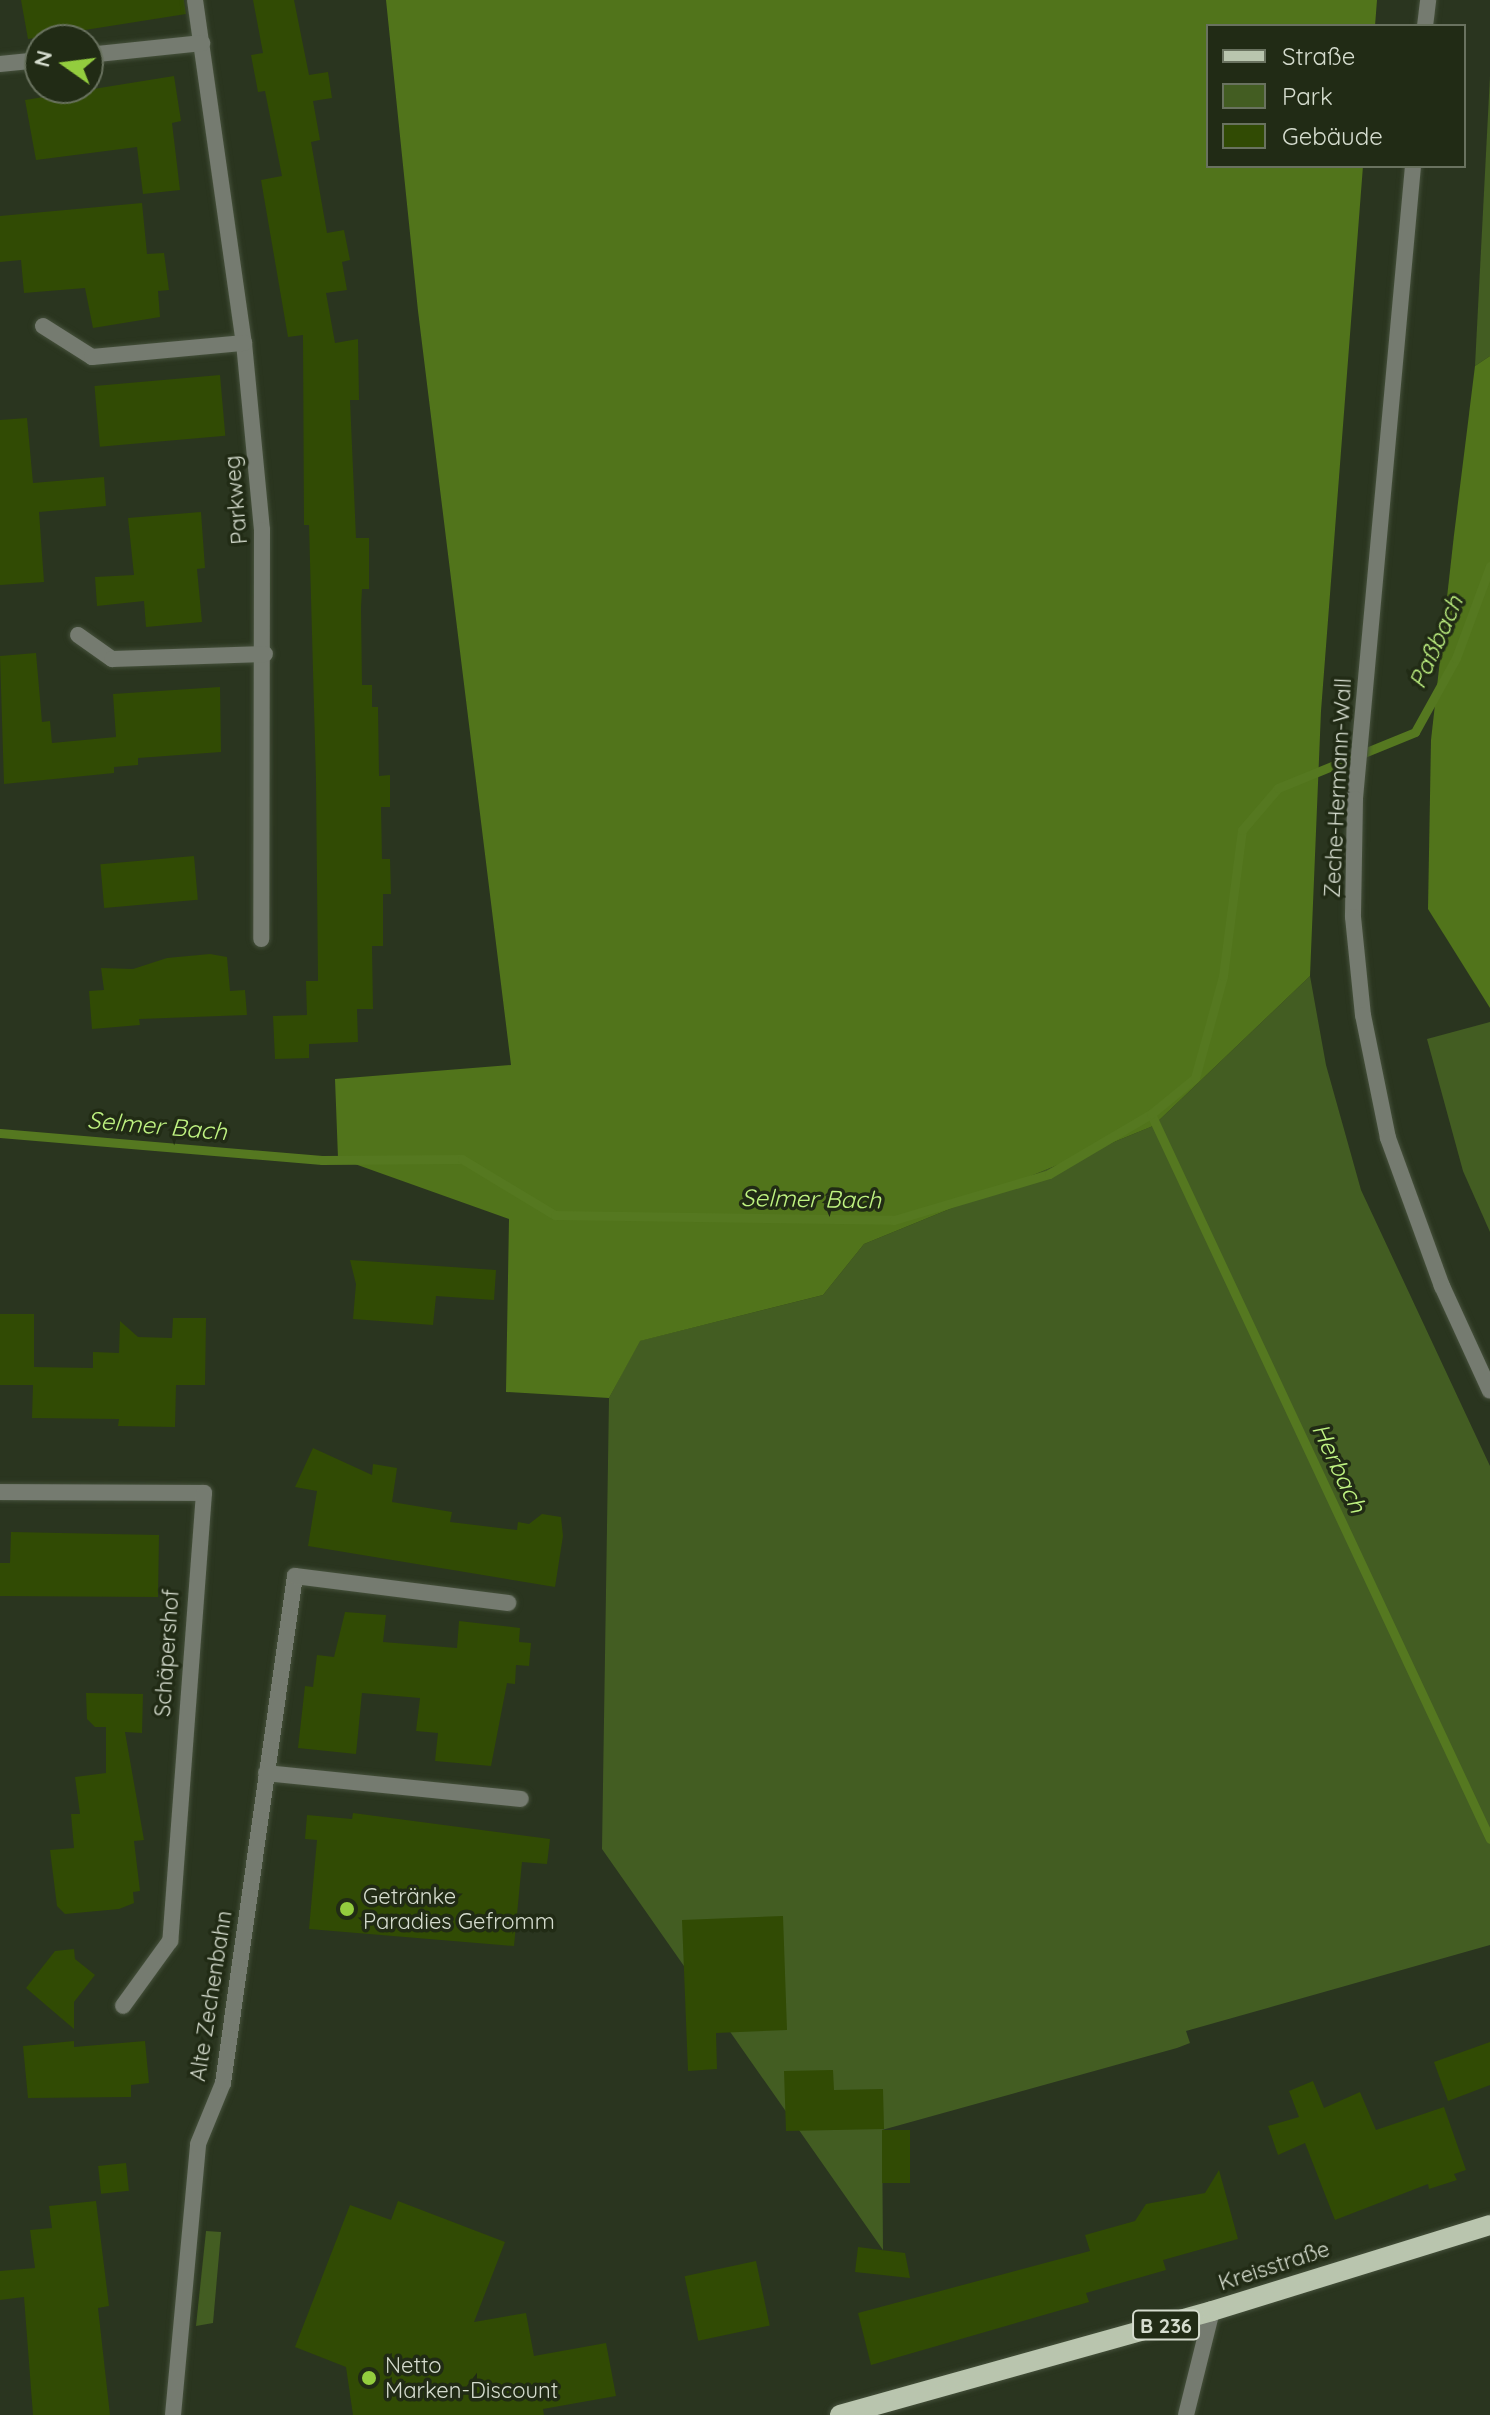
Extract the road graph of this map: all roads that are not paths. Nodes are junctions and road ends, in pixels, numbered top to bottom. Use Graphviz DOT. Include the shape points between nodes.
graph roads {
  1 [pos="195,0"];
  2 [pos="1428,0"];
  3 [pos="1425,24"];
  4 [pos="202,43"];
  5 [pos="104,53"];
  6 [pos="24,62"];
  7 [pos="0,64"];
  8 [pos="1413,168"];
  9 [pos="43,326"];
  10 [pos="244,343"];
  11 [pos="78,635"];
  12 [pos="265,654"];
  13 [pos="261,939"];
  14 [pos="1490,1391"];
  15 [pos="0,1492"];
  16 [pos="508,1603"];
  17 [pos="266,1773"];
  18 [pos="521,1799"];
  19 [pos="123,2006"];
  20 [pos="1490,2225"];
  21 [pos="1212,2311"];
  22 [pos="173,2415"];
  23 [pos="840,2415"];
  24 [pos="1186,2415"];
  1 -- 4 [label="street, Parkweg"];
  2 -- 3 [label="street"];
  4 -- 5 [label="street"];
  4 -- 10 [label="street, Parkweg"];
  6 -- 7 [label="street"];
  8 -- 14 [label="street, Zeche-Hermann-Wall" via="1355,799 1353,917 1363,1015 1388,1138 1442,1286"];
  9 -- 10 [label="street" via="92,357"];
  10 -- 12 [label="street, Parkweg" via="262,530"];
  11 -- 12 [label="street" via="112,659"];
  12 -- 13 [label="street, Parkweg"];
  15 -- 19 [label="street, Schäpershof" via="204,1493 170,1941"];
  16 -- 17 [label="street, Alte Zechenbahn" via="295,1576"];
  17 -- 18 [label="street"];
  17 -- 22 [label="street, Alte Zechenbahn" via="223,2083 198,2144"];
  20 -- 21 [label="main road, Kreisstraße / B 236"];
  21 -- 23 [label="main road, Kreisstraße / B 236"];
  21 -- 24 [label="street"];
}
